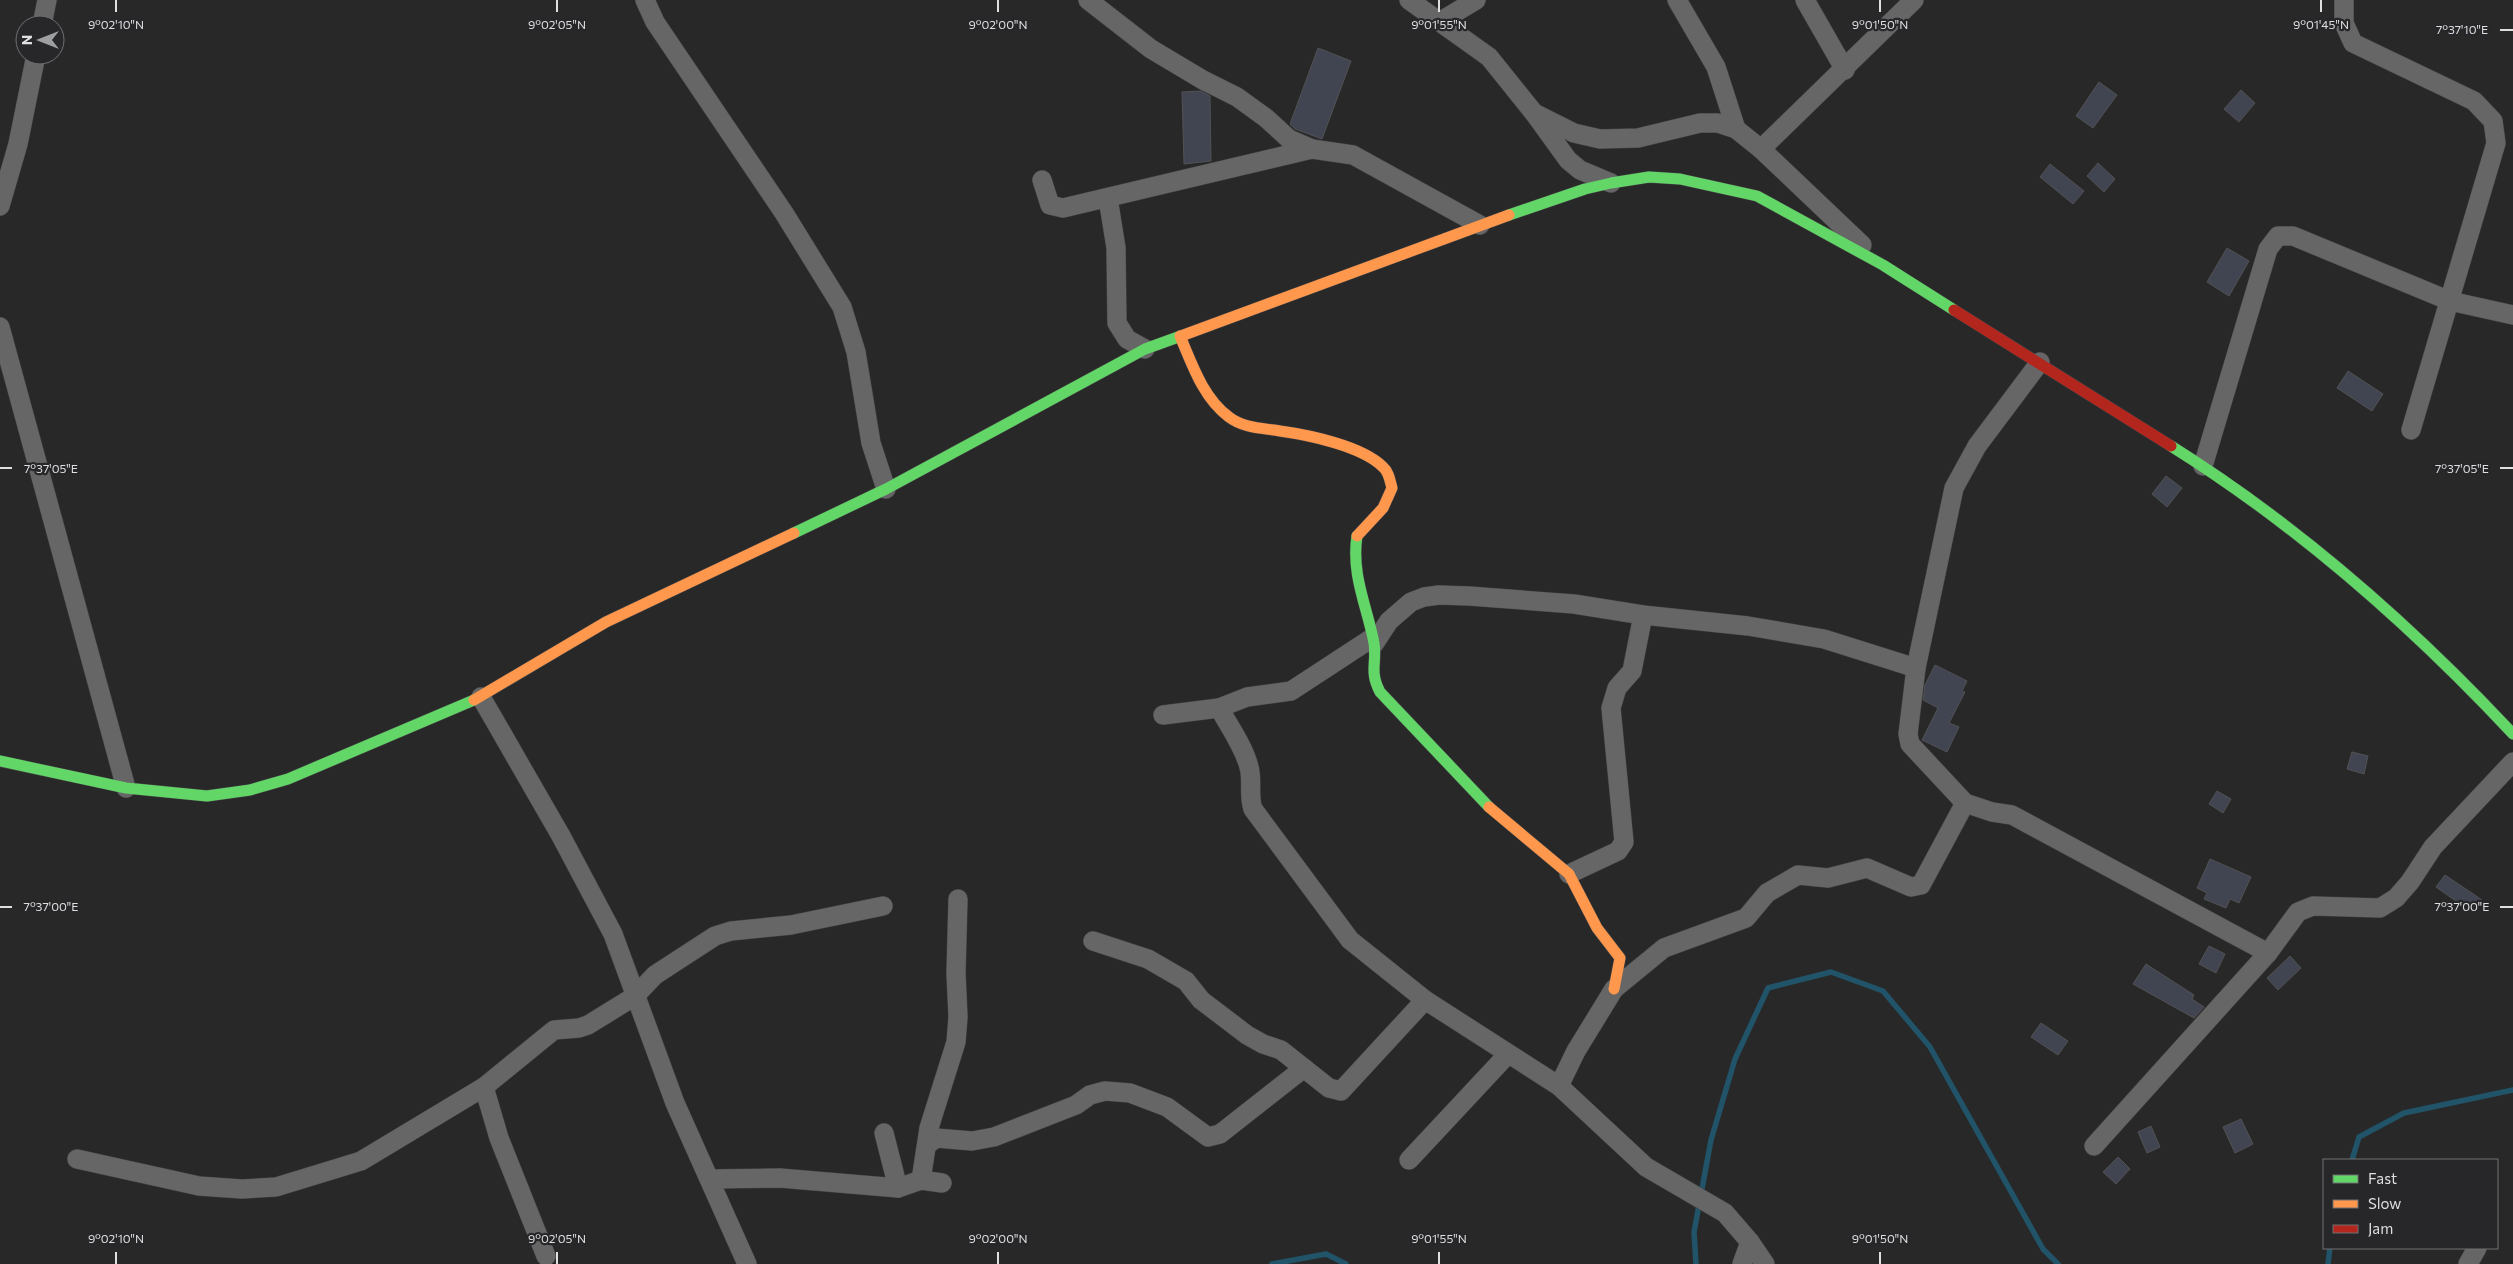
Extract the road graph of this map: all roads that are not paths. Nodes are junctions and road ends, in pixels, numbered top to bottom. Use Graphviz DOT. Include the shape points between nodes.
graph roads {
  1 [pos="48,0"];
  2 [pos="645,0"];
  3 [pos="1088,0"];
  4 [pos="1409,0"];
  5 [pos="1476,0"];
  6 [pos="1677,0"];
  7 [pos="1805,0"];
  8 [pos="1914,0"];
  9 [pos="2342,1"];
  10 [pos="44,15"];
  11 [pos="1441,21"];
  12 [pos="34,65"];
  13 [pos="1844,70"];
  14 [pos="1534,113"];
  15 [pos="1736,129"];
  16 [pos="1312,149"];
  17 [pos="1761,149"];
  18 [pos="1042,180"];
  19 [pos="1610,183"];
  20 [pos="1108,198"];
  21 [pos="0,206"];
  22 [pos="1480,225"];
  23 [pos="1883,265"];
  24 [pos="2450,301"];
  25 [pos="2513,315"];
  26 [pos="0,327"];
  27 [pos="1180,336"];
  28 [pos="1145,349"];
  29 [pos="2040,362"];
  30 [pos="2411,430"];
  31 [pos="2203,466"];
  32 [pos="886,490"];
  33 [pos="1363,606"];
  34 [pos="1643,615"];
  35 [pos="1389,621"];
  36 [pos="1373,641"];
  37 [pos="1916,668"];
  38 [pos="481,696"];
  39 [pos="1219,708"];
  40 [pos="1163,715"];
  41 [pos="2513,734"];
  42 [pos="0,761"];
  43 [pos="2513,762"];
  44 [pos="126,788"];
  45 [pos="1965,803"];
  46 [pos="1569,874"];
  47 [pos="958,899"];
  48 [pos="883,906"];
  49 [pos="1093,941"];
  50 [pos="2268,954"];
  51 [pos="1614,989"];
  52 [pos="636,996"];
  53 [pos="1425,1000"];
  54 [pos="1508,1054"];
  55 [pos="1304,1068"];
  56 [pos="1559,1086"];
  57 [pos="484,1087"];
  58 [pos="884,1133"];
  59 [pos="927,1145"];
  60 [pos="2094,1146"];
  61 [pos="77,1159"];
  62 [pos="1409,1160"];
  63 [pos="711,1179"];
  64 [pos="921,1180"];
  65 [pos="942,1183"];
  66 [pos="898,1188"];
  67 [pos="1750,1242"];
  68 [pos="2476,1249"];
  69 [pos="546,1256"];
  70 [pos="747,1264"];
  71 [pos="1742,1264"];
  72 [pos="1765,1264"];
  73 [pos="2468,1264"];
  1 -- 10 [label="street"];
  2 -- 32 [label="street" via="654,22 784,213 842,307 856,352 871,443"];
  3 -- 16 [label="street" via="1151,49 1236,97 1289,138"];
  4 -- 11 [label="street"];
  5 -- 11 [label="street"];
  6 -- 15 [label="street" via="1716,67"];
  7 -- 13 [label="street"];
  8 -- 13 [label="street"];
  9 -- 24 [label="street" via="2344,23 2354,42 2474,101 2493,120 2496,143"];
  11 -- 14 [label="street" via="1489,57"];
  12 -- 21 [label="street" via="18,144"];
  13 -- 17 [label="street"];
  14 -- 15 [label="street" via="1574,132 1600,139 1638,138 1700,123 1718,123"];
  14 -- 19 [label="street" via="1568,160 1580,170"];
  15 -- 17 [label="street"];
  16 -- 20 [label="street"];
  16 -- 22 [label="street" via="1353,155"];
  17 -- 23 [label="street"];
  18 -- 20 [label="street" via="1050,205 1056,208"];
  19 -- 22 [label="street"];
  19 -- 23 [label="street" via="1649,177 1680,179 1757,196"];
  20 -- 28 [label="street" via="1116,248 1117,323 1127,339"];
  22 -- 27 [label="street"];
  23 -- 29 [label="street"];
  24 -- 25 [label="street"];
  24 -- 30 [label="street"];
  24 -- 31 [label="street" via="2294,236 2278,236 2268,249"];
  26 -- 44 [label="street"];
  27 -- 28 [label="street"];
  27 -- 33 [label="street" via="1202,386 1230,417 1251,427 1288,432 1364,454 1384,468 1392,488 1383,508 1357,535 1355,548"];
  28 -- 32 [label="street"];
  29 -- 31 [label="street"];
  29 -- 37 [label="street" via="1977,446 1954,488"];
  31 -- 41 [label="street" via="2300,535 2394,617"];
  32 -- 38 [label="street" via="606,622"];
  33 -- 35 [label="street"];
  33 -- 36 [label="street"];
  34 -- 35 [label="street" via="1574,604 1439,595 1411,602"];
  34 -- 37 [label="street" via="1748,626 1824,639"];
  34 -- 46 [label="street" via="1632,671 1617,688 1611,708 1624,842 1618,852"];
  35 -- 36 [label="street"];
  36 -- 39 [label="street" via="1291,690 1247,697"];
  36 -- 46 [label="street" via="1373,678 1389,704 1490,808"];
  37 -- 45 [label="street" via="1908,734 1910,744"];
  38 -- 44 [label="street" via="288,779 250,790 207,796"];
  38 -- 52 [label="street" via="613,934"];
  39 -- 40 [label="street"];
  39 -- 53 [label="street" via="1249,764 1253,809 1350,940"];
  42 -- 44 [label="street"];
  43 -- 50 [label="street" via="2434,847 2396,898 2380,908 2313,906 2298,912"];
  45 -- 50 [label="street" via="2012,815"];
  45 -- 51 [label="street" via="1921,885 1911,887 1867,868 1828,878 1798,875 1767,892 1746,918 1664,948"];
  46 -- 51 [label="street" via="1597,928 1620,958"];
  47 -- 59 [label="street" via="956,1042 928,1128"];
  48 -- 52 [label="street" via="791,925 731,931 714,936 656,975"];
  49 -- 55 [label="street" via="1148,959 1186,981 1201,1000 1247,1035 1281,1050"];
  50 -- 60 [label="street"];
  51 -- 56 [label="street"];
  52 -- 57 [label="street" via="588,1025 554,1030"];
  52 -- 63 [label="street" via="675,1103"];
  53 -- 54 [label="street"];
  53 -- 55 [label="street" via="1341,1091 1329,1088"];
  54 -- 56 [label="street"];
  54 -- 62 [label="street"];
  55 -- 59 [label="street" via="1220,1134 1208,1137 1167,1106 1130,1093 1105,1091 994,1137 972,1141 936,1138"];
  56 -- 67 [label="street" via="1646,1167 1725,1213"];
  57 -- 61 [label="street" via="361,1162 276,1187 199,1186"];
  57 -- 69 [label="street" via="499,1138"];
  58 -- 66 [label="street"];
  59 -- 64 [label="street"];
  63 -- 66 [label="street" via="780,1178"];
  63 -- 70 [label="street"];
  64 -- 65 [label="street"];
  64 -- 66 [label="street"];
  67 -- 71 [label="street"];
  67 -- 72 [label="street"];
  68 -- 73 [label="street"];
}
